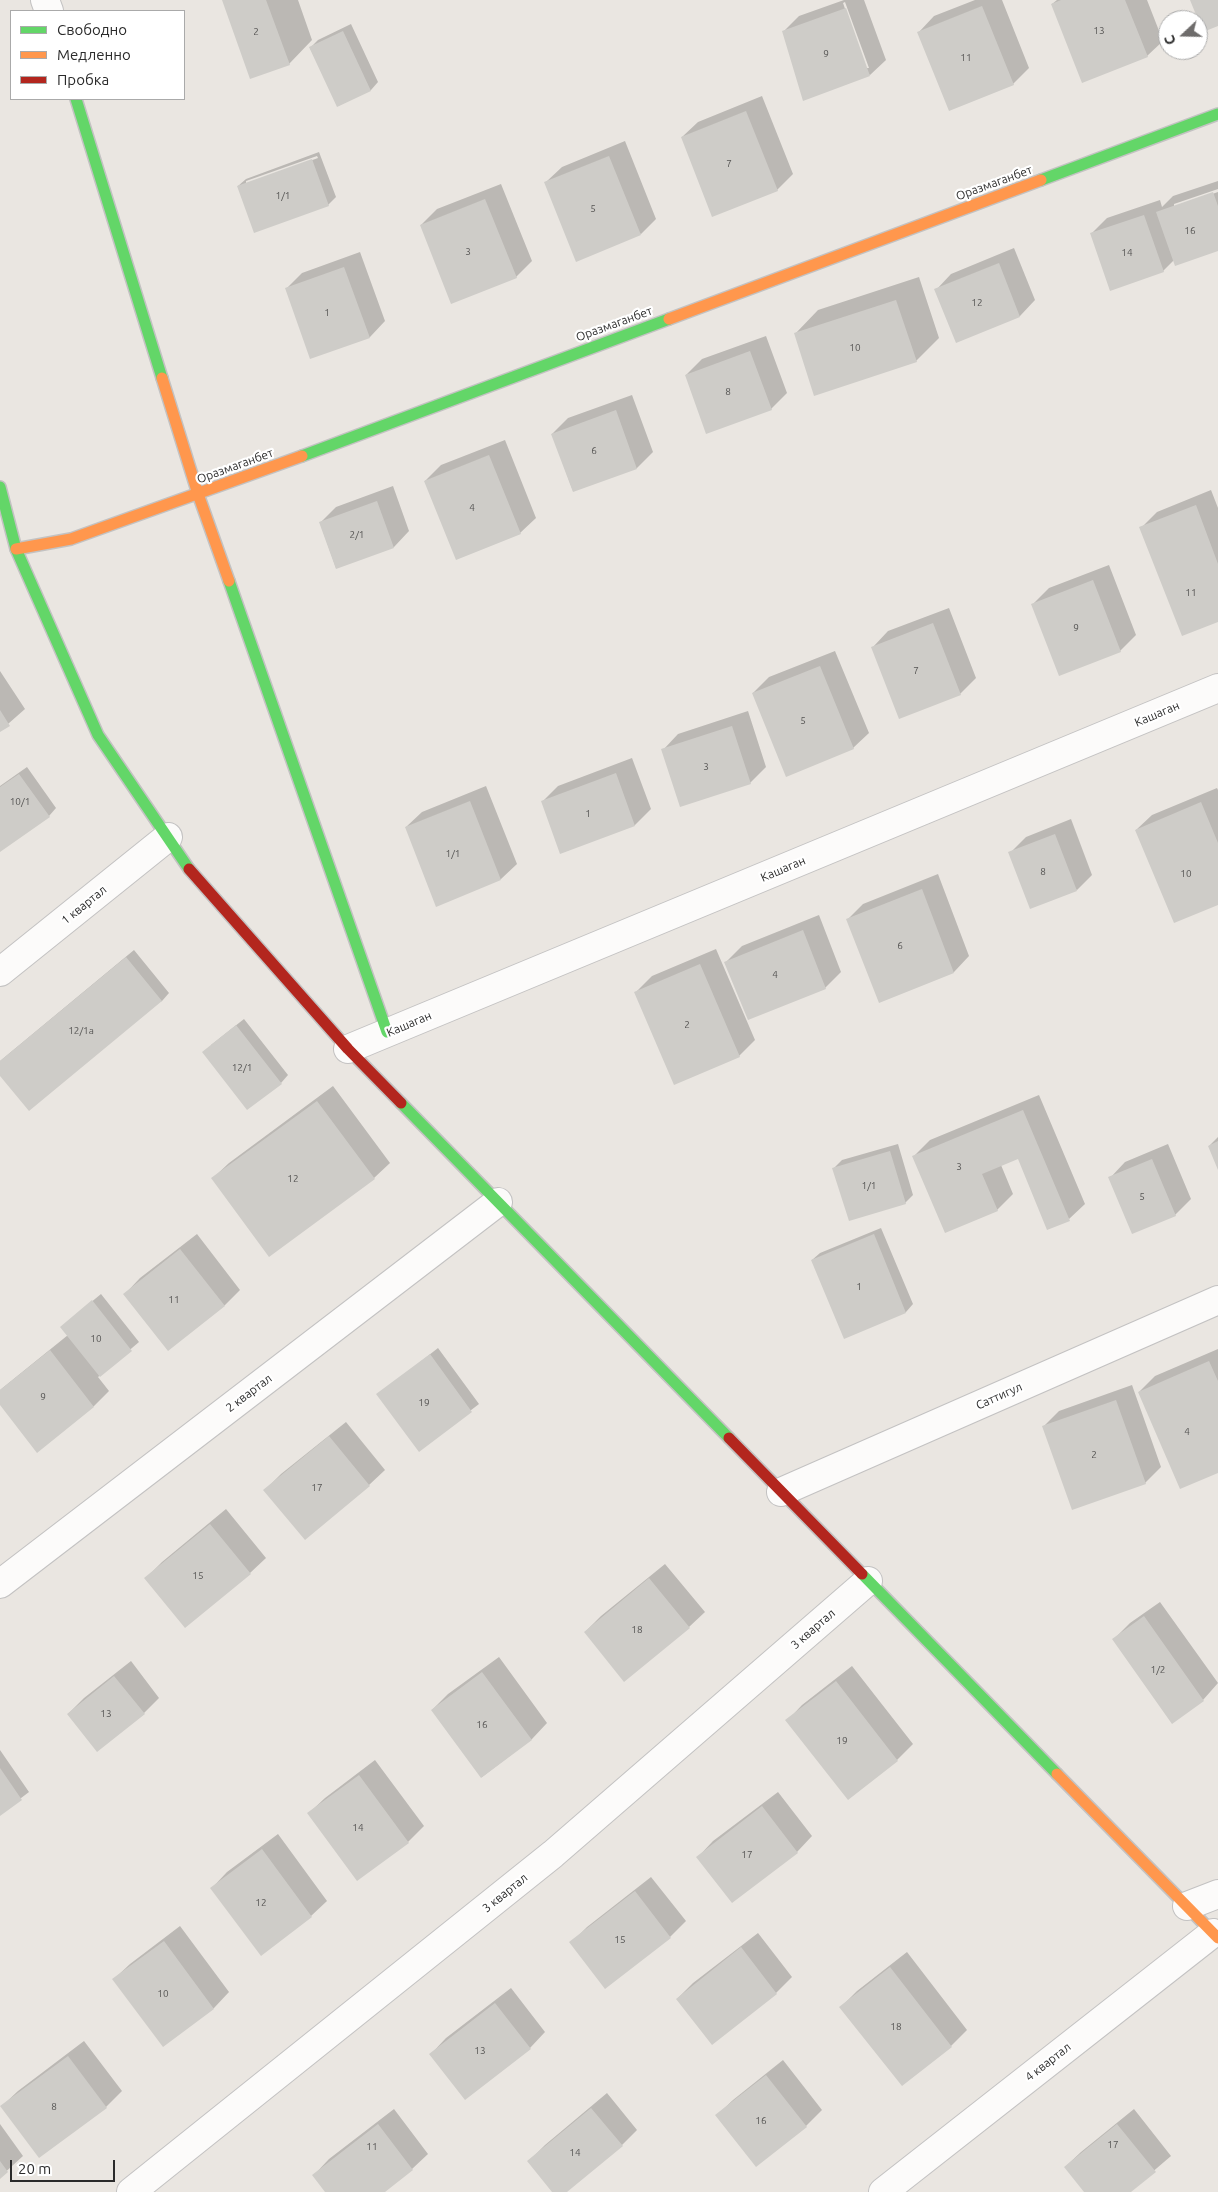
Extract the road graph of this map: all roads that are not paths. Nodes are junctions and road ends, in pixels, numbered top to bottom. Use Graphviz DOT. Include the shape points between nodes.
graph roads {
  1 [pos="76,100"];
  2 [pos="1218,114"];
  3 [pos="0,487"];
  4 [pos="198,494"];
  5 [pos="16,549"];
  6 [pos="1218,688"];
  7 [pos="168,838"];
  8 [pos="0,972"];
  9 [pos="388,1032"];
  10 [pos="348,1049"];
  11 [pos="498,1202"];
  12 [pos="1218,1300"];
  13 [pos="781,1492"];
  14 [pos="868,1581"];
  15 [pos="0,1584"];
  16 [pos="1218,1894"];
  17 [pos="1187,1906"];
  18 [pos="1215,1936"];
  19 [pos="131,2192"];
  20 [pos="884,2192"];
  1 -- 4 [label="street"];
  2 -- 4 [label="street, Оразмаганбет"];
  3 -- 5 [label="street"];
  4 -- 5 [label="street, Оразмаганбет" via="71,539"];
  4 -- 9 [label="street"];
  5 -- 7 [label="street" via="98,735"];
  6 -- 9 [label="street, Кашаган"];
  7 -- 8 [label="street, 1 квартал"];
  7 -- 10 [label="street" via="195,878"];
  9 -- 10 [label="street, Кашаган"];
  10 -- 11 [label="street"];
  11 -- 13 [label="street"];
  11 -- 15 [label="street, 2 квартал"];
  12 -- 13 [label="street, Саттигул"];
  13 -- 14 [label="street"];
  14 -- 17 [label="street"];
  14 -- 19 [label="street, 3 квартал" via="553,1854"];
  16 -- 17 [label="street"];
  17 -- 18 [label="street"];
  18 -- 20 [label="street, 4 квартал"];
}
